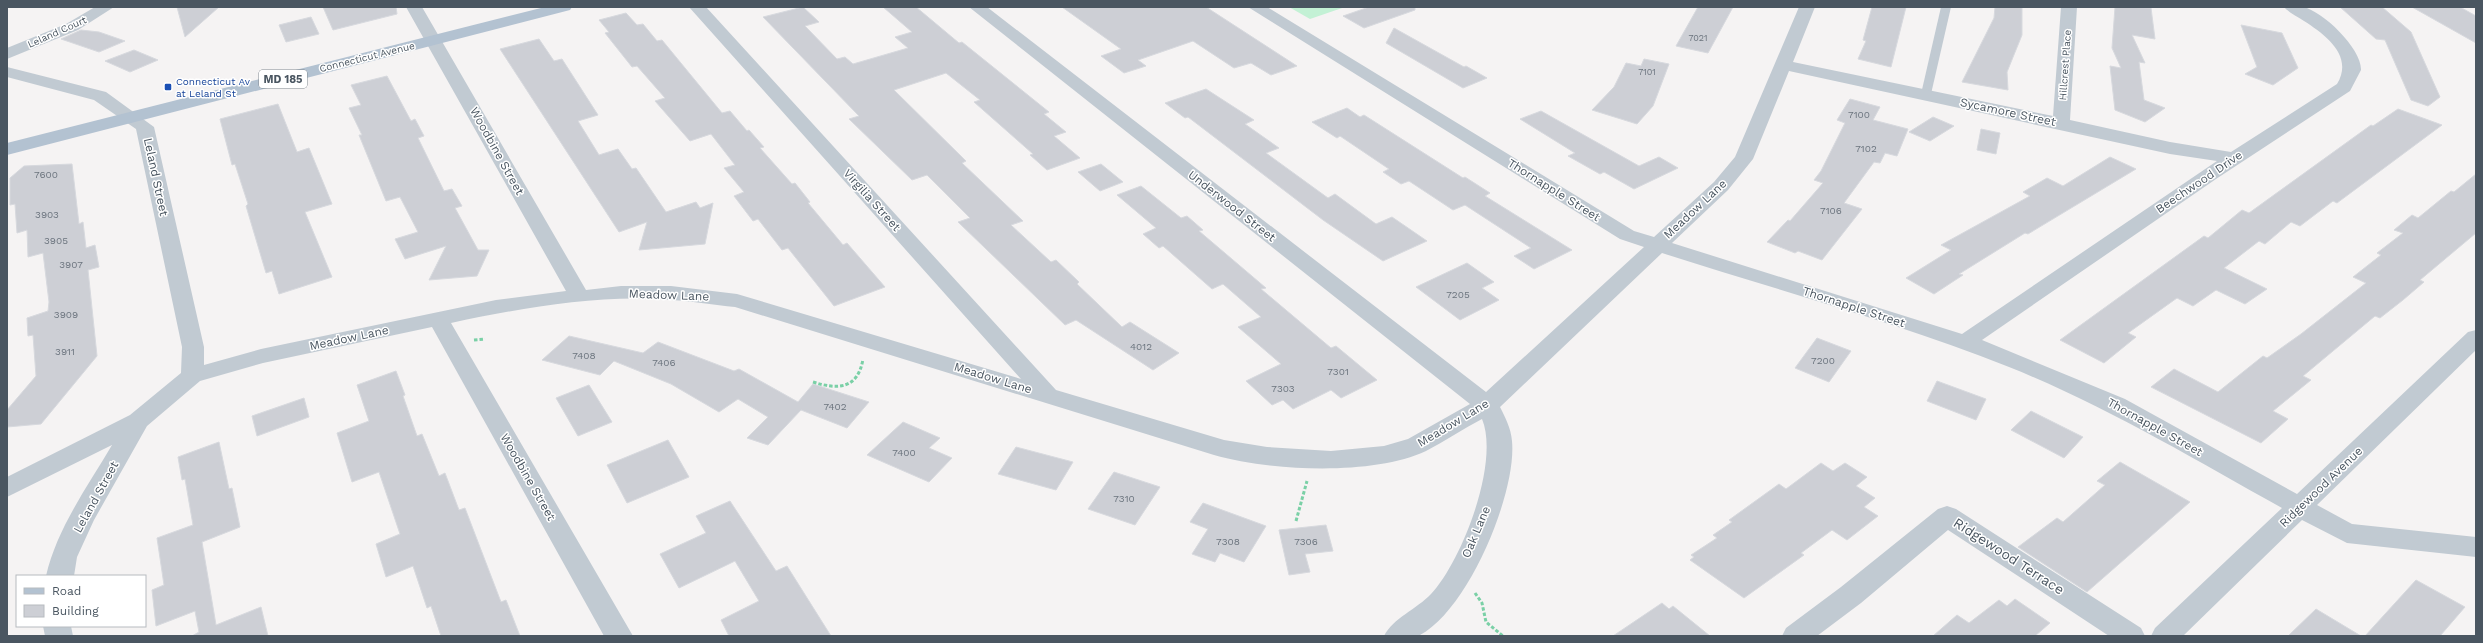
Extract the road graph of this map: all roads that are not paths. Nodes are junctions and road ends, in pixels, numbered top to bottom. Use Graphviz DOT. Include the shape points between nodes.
graph roads {
  1 [pos="106,7"];
  2 [pos="414,7"];
  3 [pos="518,7"];
  4 [pos="564,7"];
  5 [pos="697,7"];
  6 [pos="977,7"];
  7 [pos="1256,7"];
  8 [pos="1807,7"];
  9 [pos="1946,7"];
  10 [pos="2069,7"];
  11 [pos="2292,7"];
  12 [pos="431,35"];
  13 [pos="7,54"];
  14 [pos="1783,65"];
  15 [pos="7,72"];
  16 [pos="1926,94"];
  17 [pos="124,113"];
  18 [pos="2061,123"];
  19 [pos="7,135"];
  20 [pos="2170,148"];
  21 [pos="7,149"];
  22 [pos="2233,158"];
  23 [pos="2209,175"];
  24 [pos="1657,244"];
  25 [pos="579,296"];
  26 [pos="438,319"];
  27 [pos="2476,337"];
  28 [pos="1965,342"];
  29 [pos="192,376"];
  30 [pos="1047,394"];
  31 [pos="1487,405"];
  32 [pos="138,421"];
  33 [pos="7,488"];
  34 [pos="2300,507"];
  35 [pos="2476,547"];
  36 [pos="60,575"];
  37 [pos="619,636"];
  38 [pos="1398,636"];
  39 [pos="1796,636"];
  40 [pos="2131,636"];
  41 [pos="2164,636"];
  1 -- 13 [label="street, Leland Court" via="72,27"];
  2 -- 12 [label="street, Woodbine Street"];
  3 -- 12 [label="main road, Connecticut Avenue / MD 185"];
  4 -- 12 [label="main road, Connecticut Avenue / MD 185"];
  5 -- 30 [label="street, Virgilia Street"];
  6 -- 31 [label="street, Underwood Street"];
  7 -- 24 [label="street, Thornapple Street" via="1628,235"];
  8 -- 14 [label="street, Meadow Lane"];
  9 -- 16 [label="lane"];
  10 -- 18 [label="street, Hillcrest Place"];
  11 -- 22 [label="street, Beechwood Drive" via="2320,24 2337,40 2352,64 2351,75 2344,87"];
  12 -- 17 [label="main road, Connecticut Avenue / MD 185"];
  12 -- 25 [label="street, Woodbine Street"];
  14 -- 16 [label="street, Sycamore Street"];
  14 -- 24 [label="street, Meadow Lane" via="1744,159 1721,186"];
  15 -- 17 [label="street, Leland Street" via="100,96"];
  16 -- 18 [label="street, Sycamore Street"];
  17 -- 19 [label="main road, Connecticut Avenue / MD 185"];
  17 -- 21 [label="main road, Connecticut Avenue / MD 185"];
  17 -- 29 [label="street, Leland Street" via="145,127 193,347"];
  18 -- 20 [label="street, Sycamore Street"];
  20 -- 22 [label="street, Sycamore Street"];
  20 -- 23 [label="street"];
  22 -- 23 [label="street, Beechwood Drive"];
  23 -- 28 [label="street, Beechwood Drive"];
  24 -- 28 [label="street, Thornapple Street"];
  24 -- 31 [label="street, Meadow Lane"];
  25 -- 26 [label="street, Meadow Lane" via="496,307"];
  25 -- 30 [label="street, Meadow Lane" via="671,293 737,301"];
  26 -- 29 [label="street, Meadow Lane" via="261,356"];
  26 -- 37 [label="street, Woodbine Street"];
  27 -- 34 [label="street, Ridgewood Avenue"];
  28 -- 34 [label="street, Thornapple Street" via="2117,405"];
  29 -- 32 [label="street, Meadow Lane"];
  30 -- 31 [label="street, Meadow Lane" via="1223,449 1267,456 1331,460 1385,455 1417,445"];
  31 -- 38 [label="street, Oak Lane" via="1496,422 1500,443 1497,473 1486,513 1446,596"];
  32 -- 33 [label="street, Meadow Lane"];
  32 -- 36 [label="street, Leland Street" via="81,520 64,557"];
  34 -- 35 [label="street, Thornapple Street" via="2347,534"];
  34 -- 41 [label="street, Ridgewood Avenue"];
  39 -- 40 [label="street, Ridgewood Terrace" via="1851,595 1947,516"];
}
